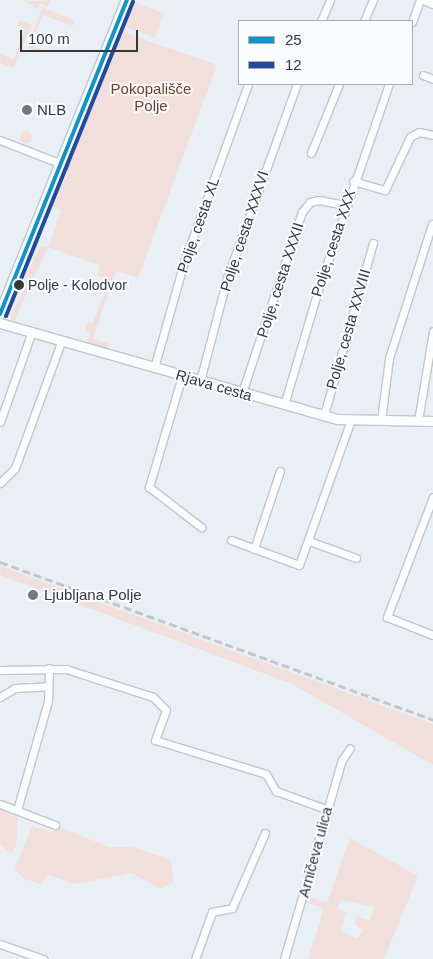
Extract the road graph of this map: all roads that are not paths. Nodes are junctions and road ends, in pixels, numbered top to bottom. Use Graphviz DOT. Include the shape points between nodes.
graph roads {
  1 [pos="127,0"];
  2 [pos="330,0"];
  3 [pos="372,0"];
  4 [pos="420,0"];
  5 [pos="426,0"];
  6 [pos="433,3"];
  7 [pos="321,20"];
  8 [pos="364,20"];
  9 [pos="413,20"];
  10 [pos="423,75"];
  11 [pos="433,79"];
  12 [pos="248,85"];
  13 [pos="297,85"];
  14 [pos="339,85"];
  15 [pos="389,85"];
  16 [pos="433,135"];
  17 [pos="0,140"];
  18 [pos="312,152"];
  19 [pos="64,165"];
  20 [pos="353,181"];
  21 [pos="345,205"];
  22 [pos="432,224"];
  23 [pos="373,243"];
  24 [pos="0,314"];
  25 [pos="0,323"];
  26 [pos="433,331"];
  27 [pos="31,334"];
  28 [pos="62,342"];
  29 [pos="154,368"];
  30 [pos="182,376"];
  31 [pos="200,381"];
  32 [pos="242,393"];
  33 [pos="284,405"];
  34 [pos="324,415"];
  35 [pos="351,420"];
  36 [pos="381,420"];
  37 [pos="418,421"];
  38 [pos="433,421"];
  39 [pos="0,422"];
  40 [pos="280,471"];
  41 [pos="0,484"];
  42 [pos="433,497"];
  43 [pos="201,527"];
  44 [pos="231,540"];
  45 [pos="309,541"];
  46 [pos="254,548"];
  47 [pos="356,558"];
  48 [pos="433,635"];
  49 [pos="49,668"];
  50 [pos="0,670"];
  51 [pos="48,686"];
  52 [pos="0,697"];
  53 [pos="350,748"];
  54 [pos="0,804"];
  55 [pos="17,810"];
  56 [pos="326,810"];
  57 [pos="55,825"];
  58 [pos="265,833"];
  59 [pos="0,944"];
  60 [pos="43,959"];
  61 [pos="195,959"];
  62 [pos="284,959"];
  1 -- 19 [label="main road"];
  2 -- 7 [label="street"];
  3 -- 8 [label="street"];
  4 -- 9 [label="street"];
  5 -- 6 [label="main road"];
  10 -- 11 [label="street"];
  12 -- 29 [label="street, Polje, cesta XL" via="184,262"];
  13 -- 31 [label="street, Polje, cesta XXXVI" via="241,235"];
  14 -- 18 [label="street"];
  15 -- 20 [label="street, Polje, cesta XXX"];
  16 -- 20 [label="street" via="418,132 410,137 385,190"];
  17 -- 19 [label="street"];
  19 -- 24 [label="main road"];
  20 -- 21 [label="street, Polje, cesta XXX"];
  21 -- 32 [label="street, Polje, cesta XXXII" via="318,200 310,202 302,212"];
  21 -- 33 [label="street, Polje, cesta XXX"];
  22 -- 36 [label="street" via="389,358"];
  23 -- 34 [label="street, Polje, cesta XXVIII"];
  25 -- 27 [label="street, Rjava cesta"];
  26 -- 37 [label="street"];
  27 -- 28 [label="street, Rjava cesta"];
  27 -- 39 [label="street"];
  28 -- 29 [label="street, Rjava cesta"];
  28 -- 41 [label="street" via="14,468"];
  29 -- 30 [label="street, Rjava cesta"];
  30 -- 31 [label="street, Rjava cesta"];
  30 -- 43 [label="street" via="149,487"];
  31 -- 32 [label="street, Rjava cesta"];
  32 -- 33 [label="street, Rjava cesta"];
  33 -- 34 [label="street, Rjava cesta"];
  34 -- 35 [label="street, Rjava cesta"];
  35 -- 36 [label="street, Rjava cesta"];
  35 -- 45 [label="street"];
  36 -- 37 [label="street, Rjava cesta"];
  37 -- 38 [label="street, Rjava cesta"];
  40 -- 46 [label="street"];
  42 -- 48 [label="street" via="387,617"];
  44 -- 46 [label="street"];
  45 -- 46 [label="street" via="299,565"];
  45 -- 47 [label="street"];
  49 -- 50 [label="street"];
  49 -- 51 [label="street"];
  49 -- 56 [label="street" via="79,672 153,697 166,710 155,740 266,774 276,791"];
  51 -- 52 [label="street" via="15,688"];
  51 -- 55 [label="street"];
  53 -- 56 [label="street, Arničeva ulica" via="342,760"];
  54 -- 55 [label="street"];
  55 -- 57 [label="street"];
  56 -- 62 [label="street, Arničeva ulica"];
  58 -- 61 [label="street" via="232,908 212,912"];
  59 -- 60 [label="street"];
}
